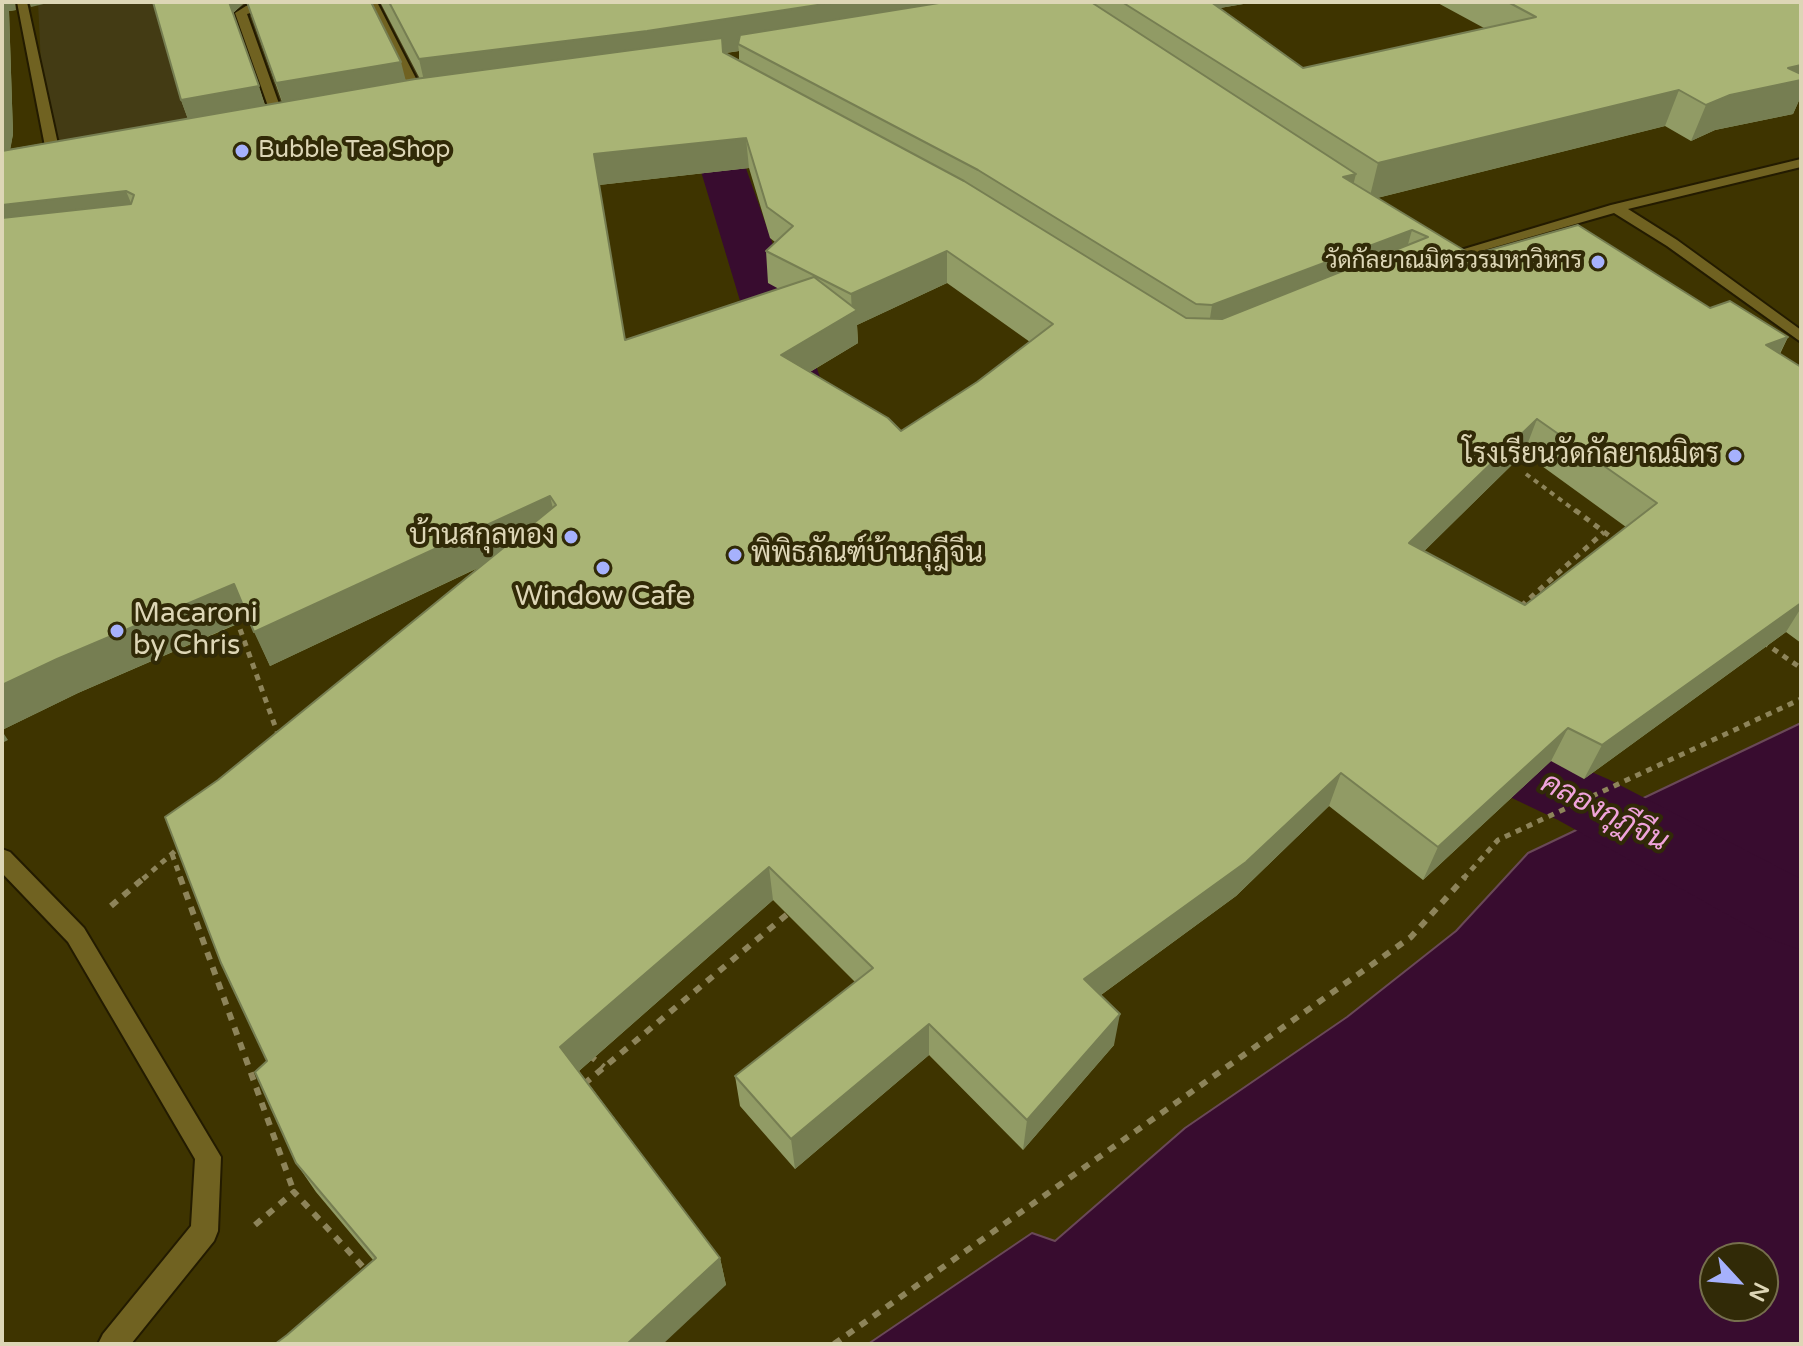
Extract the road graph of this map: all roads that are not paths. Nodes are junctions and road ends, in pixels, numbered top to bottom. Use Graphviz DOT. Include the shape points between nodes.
graph roads {
  1 [pos="22,2"];
  2 [pos="285,2"];
  3 [pos="372,2"];
  4 [pos="437,100"];
  5 [pos="422,102"];
  6 [pos="407,105"];
  7 [pos="297,123"];
  8 [pos="281,126"];
  9 [pos="266,129"];
  10 [pos="1801,163"];
  11 [pos="71,164"];
  12 [pos="1616,208"];
  13 [pos="1433,252"];
  14 [pos="1801,337"];
  15 [pos="2,858"];
  16 [pos="113,1344"];
  1 -- 11 [label="street" via="49,168"];
  2 -- 8 [label="street" via="241,13"];
  3 -- 5 [label="street"];
  4 -- 5 [label="street"];
  5 -- 6 [label="street"];
  7 -- 8 [label="street"];
  8 -- 9 [label="street"];
  10 -- 12 [label="street"];
  12 -- 13 [label="street" via="1443,259"];
  12 -- 14 [label="street"];
  15 -- 16 [label="street" via="76,935 208,1157 204,1231"];
}
